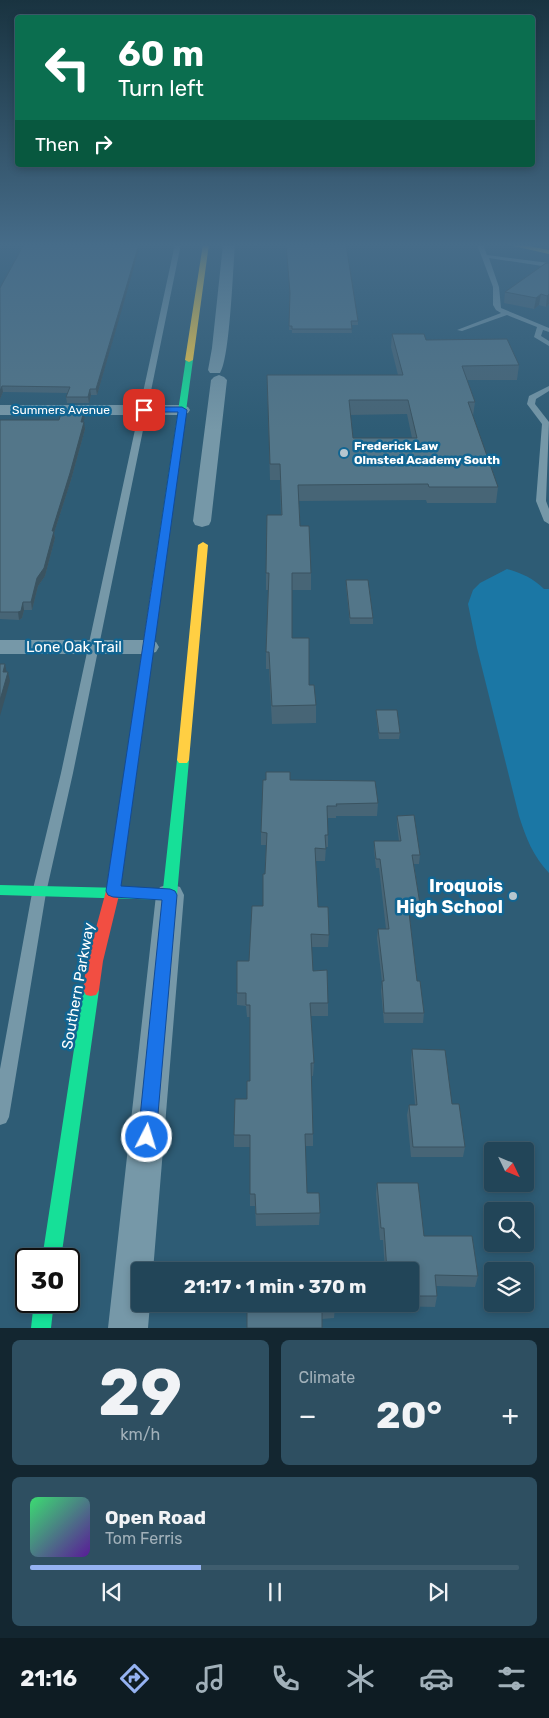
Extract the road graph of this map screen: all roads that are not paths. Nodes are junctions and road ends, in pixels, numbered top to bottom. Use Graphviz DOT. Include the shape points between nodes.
graph roads {
  1 [pos="165,306"];
  2 [pos="197,306"];
  3 [pos="223,306"];
  4 [pos="496,306"];
  5 [pos="506,313"];
  6 [pos="549,325"];
  7 [pos="540,328"];
  8 [pos="460,330"];
  9 [pos="549,330"];
  10 [pos="549,344"];
  11 [pos="190,356"];
  12 [pos="218,356"];
  13 [pos="549,388"];
  14 [pos="0,410"];
  15 [pos="144,410"];
  16 [pos="182,410"];
  17 [pos="202,521"];
  18 [pos="549,521"];
  19 [pos="202,545"];
  20 [pos="0,647"];
  21 [pos="93,647"];
  22 [pos="148,647"];
  23 [pos="0,890"];
  24 [pos="113,891"];
  25 [pos="39,892"];
  26 [pos="170,895"];
  27 [pos="0,1117"];
  28 [pos="53,1248"];
  29 [pos="42,1313"];
  30 [pos="40,1328"];
  31 [pos="128,1328"];
  1 -- 15 [label="lane"];
  2 -- 11 [label="main road, Southern Parkway"];
  3 -- 12 [label="street"];
  4 -- 5 [label="lane"];
  5 -- 7 [label="lane"];
  5 -- 8 [label="lane"];
  6 -- 7 [label="lane"];
  7 -- 9 [label="lane"];
  7 -- 10 [label="lane" via="537,337"];
  11 -- 12 [label="street"];
  11 -- 16 [label="main road, Southern Parkway"];
  12 -- 17 [label="street"];
  13 -- 18 [label="lane" via="532,398 530,404 546,424 541,501"];
  14 -- 15 [label="street, Summers Avenue"];
  15 -- 16 [label="street, Summers Avenue"];
  15 -- 21 [label="lane"];
  16 -- 22 [label="main road, Southern Parkway"];
  19 -- 26 [label="main road"];
  20 -- 21 [label="street, Lone Oak Trail"];
  21 -- 22 [label="street, Lone Oak Trail"];
  21 -- 25 [label="lane"];
  22 -- 24 [label="main road, Southern Parkway"];
  23 -- 25 [label="main road"];
  24 -- 25 [label="main road"];
  24 -- 26 [label="main road"];
  24 -- 28 [label="main road, Southern Parkway" via="95,961"];
  25 -- 27 [label="lane"];
  26 -- 31 [label="street"];
  29 -- 30 [label="main road"];
}
